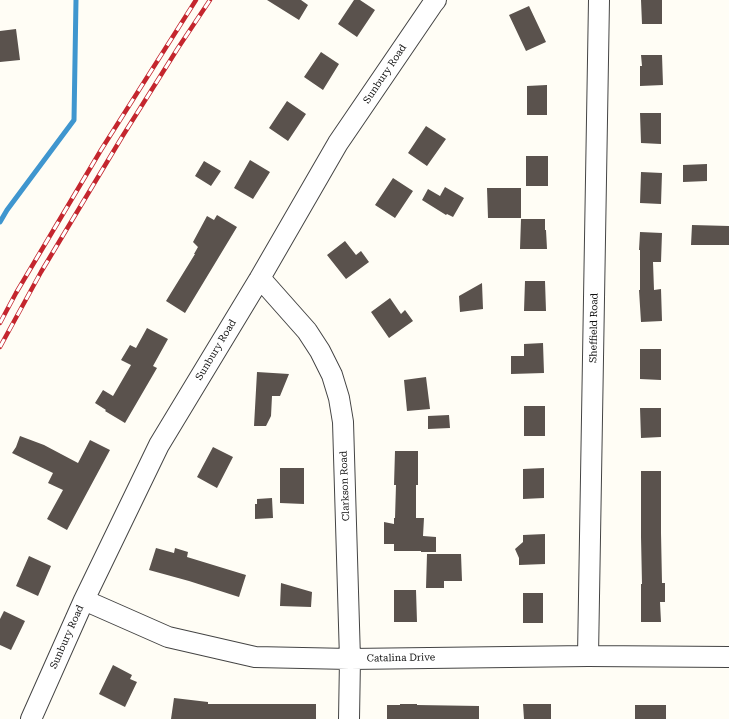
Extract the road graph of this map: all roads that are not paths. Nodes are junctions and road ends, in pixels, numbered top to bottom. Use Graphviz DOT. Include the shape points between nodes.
graph roads {
  1 [pos="436,0"];
  2 [pos="599,0"];
  3 [pos="260,278"];
  4 [pos="84,600"];
  5 [pos="588,656"];
  6 [pos="729,657"];
  7 [pos="350,659"];
  8 [pos="31,719"];
  9 [pos="349,719"];
  1 -- 3 [label="street, Sunbury Road" via="338,143"];
  2 -- 5 [label="street, Sheffield Road"];
  3 -- 4 [label="street, Sunbury Road" via="159,445"];
  3 -- 7 [label="street, Clarkson Road" via="320,350 339,398 343,422"];
  4 -- 7 [label="street, Catalina Drive" via="168,637 255,657"];
  4 -- 8 [label="street, Sunbury Road"];
  5 -- 6 [label="street, Catalina Drive"];
  5 -- 7 [label="street, Catalina Drive"];
  7 -- 9 [label="street, Clarkson Road"];
}
